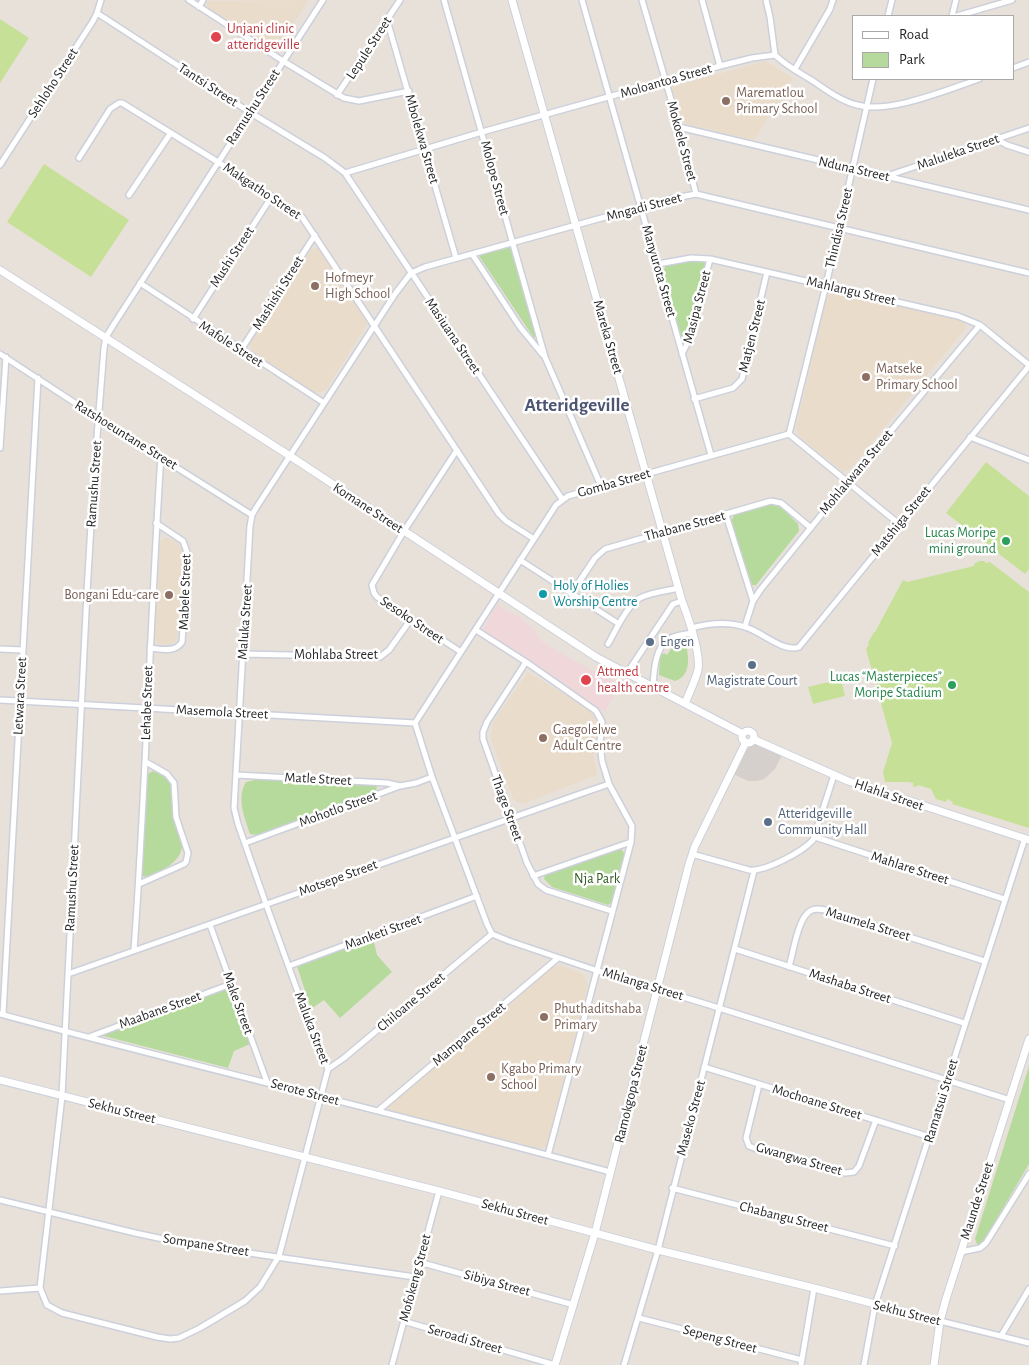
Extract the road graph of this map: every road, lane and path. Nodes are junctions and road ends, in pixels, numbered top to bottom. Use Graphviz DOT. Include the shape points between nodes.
graph roads {
  1 [pos="101,0"];
  2 [pos="189,0"];
  3 [pos="203,0"];
  4 [pos="323,0"];
  5 [pos="400,0"];
  6 [pos="444,0"];
  7 [pos="512,0"];
  8 [pos="582,0"];
  9 [pos="642,0"];
  10 [pos="702,0"];
  11 [pos="766,0"];
  12 [pos="833,0"];
  13 [pos="892,0"];
  14 [pos="956,0"];
  15 [pos="1012,0"];
  16 [pos="199,7"];
  17 [pos="97,13"];
  18 [pos="888,15"];
  19 [pos="952,15"];
  20 [pos="960,15"];
  21 [pos="387,20"];
  22 [pos="775,55"];
  23 [pos="283,61"];
  24 [pos="1029,62"];
  25 [pos="720,66"];
  26 [pos="1014,68"];
  27 [pos="795,70"];
  28 [pos="873,80"];
  29 [pos="976,80"];
  30 [pos="665,82"];
  31 [pos="409,91"];
  32 [pos="337,95"];
  33 [pos="609,97"];
  34 [pos="866,107"];
  35 [pos="250,112"];
  36 [pos="546,114"];
  37 [pos="679,127"];
  38 [pos="1029,128"];
  39 [pos="482,132"];
  40 [pos="170,134"];
  41 [pos="996,139"];
  42 [pos="426,149"];
  43 [pos="1029,152"];
  44 [pos="79,158"];
  45 [pos="218,162"];
  46 [pos="0,165"];
  47 [pos="852,169"];
  48 [pos="345,173"];
  49 [pos="887,176"];
  50 [pos="696,194"];
  51 [pos="129,195"];
  52 [pos="272,196"];
  53 [pos="640,208"];
  54 [pos="1029,210"];
  55 [pos="576,225"];
  56 [pos="838,227"];
  57 [pos="315,235"];
  58 [pos="513,242"];
  59 [pos="472,254"];
  60 [pos="456,258"];
  61 [pos="710,259"];
  62 [pos="658,264"];
  63 [pos="0,270"];
  64 [pos="767,272"];
  65 [pos="1029,272"];
  66 [pos="411,273"];
  67 [pos="140,283"];
  68 [pos="826,285"];
  69 [pos="193,319"];
  70 [pos="980,325"];
  71 [pos="374,326"];
  72 [pos="106,337"];
  73 [pos="241,350"];
  74 [pos="0,354"];
  75 [pos="682,354"];
  76 [pos="6,357"];
  77 [pos="545,357"];
  78 [pos="1029,365"];
  79 [pos="38,378"];
  80 [pos="694,399"];
  81 [pos="324,403"];
  82 [pos="98,418"];
  83 [pos="789,434"];
  84 [pos="970,437"];
  85 [pos="0,448"];
  86 [pos="457,450"];
  87 [pos="711,455"];
  88 [pos="160,456"];
  89 [pos="290,456"];
  90 [pos="1029,460"];
  91 [pos="647,474"];
  92 [pos="848,482"];
  93 [pos="601,486"];
  94 [pos="562,499"];
  95 [pos="252,515"];
  96 [pos="726,515"];
  97 [pos="156,522"];
  98 [pos="899,524"];
  99 [pos="811,528"];
  100 [pos="404,531"];
  101 [pos="663,531"];
  102 [pos="534,539"];
  103 [pos="520,560"];
  104 [pos="679,588"];
  105 [pos="499,593"];
  106 [pos="571,594"];
  107 [pos="753,600"];
  108 [pos="682,601"];
  109 [pos="411,619"];
  110 [pos="619,624"];
  111 [pos="745,626"];
  112 [pos="476,630"];
  113 [pos="692,630"];
  114 [pos="608,644"];
  115 [pos="0,648"];
  116 [pos="150,648"];
  117 [pos="22,650"];
  118 [pos="461,652"];
  119 [pos="243,654"];
  120 [pos="526,662"];
  121 [pos="626,673"];
  122 [pos="653,686"];
  123 [pos="0,700"];
  124 [pos="19,701"];
  125 [pos="685,703"];
  126 [pos="82,705"];
  127 [pos="146,708"];
  128 [pos="239,713"];
  129 [pos="415,723"];
  130 [pos="750,741"];
  131 [pos="146,762"];
  132 [pos="236,775"];
  133 [pos="834,775"];
  134 [pos="432,777"];
  135 [pos="609,784"];
  136 [pos="400,786"];
  137 [pos="511,818"];
  138 [pos="455,836"];
  139 [pos="815,837"];
  140 [pos="1027,839"];
  141 [pos="631,842"];
  142 [pos="245,844"];
  143 [pos="692,854"];
  144 [pos="754,871"];
  145 [pos="533,876"];
  146 [pos="139,884"];
  147 [pos="477,896"];
  148 [pos="1004,899"];
  149 [pos="266,904"];
  150 [pos="612,911"];
  151 [pos="210,925"];
  152 [pos="492,934"];
  153 [pos="735,949"];
  154 [pos="134,950"];
  155 [pos="558,958"];
  156 [pos="984,961"];
  157 [pos="289,966"];
  158 [pos="789,967"];
  159 [pos="598,971"];
  160 [pos="68,974"];
  161 [pos="231,984"];
  162 [pos="658,988"];
  163 [pos="720,1008"];
  164 [pos="2,1014"];
  165 [pos="964,1023"];
  166 [pos="65,1031"];
  167 [pos="89,1037"];
  168 [pos="1029,1038"];
  169 [pos="704,1067"];
  170 [pos="328,1069"];
  171 [pos="0,1080"];
  172 [pos="948,1080"];
  173 [pos="267,1082"];
  174 [pos="759,1085"];
  175 [pos="62,1096"];
  176 [pos="322,1097"];
  177 [pos="1010,1100"];
  178 [pos="379,1110"];
  179 [pos="876,1120"];
  180 [pos="930,1137"];
  181 [pos="548,1155"];
  182 [pos="305,1157"];
  183 [pos="610,1172"];
  184 [pos="1029,1174"];
  185 [pos="672,1188"];
  186 [pos="439,1191"];
  187 [pos="0,1200"];
  188 [pos="49,1212"];
  189 [pos="595,1234"];
  190 [pos="895,1246"];
  191 [pos="658,1250"];
  192 [pos="961,1252"];
  193 [pos="279,1256"];
  194 [pos="419,1262"];
  195 [pos="415,1277"];
  196 [pos="40,1288"];
  197 [pos="814,1288"];
  198 [pos="1029,1289"];
  199 [pos="0,1291"];
  200 [pos="574,1305"];
  201 [pos="874,1305"];
  202 [pos="639,1318"];
  203 [pos="403,1321"];
  204 [pos="940,1321"];
  205 [pos="1001,1336"];
  206 [pos="1029,1344"];
  207 [pos="801,1363"];
  208 [pos="392,1365"];
  209 [pos="555,1365"];
  210 [pos="624,1365"];
  211 [pos="864,1365"];
  212 [pos="934,1365"];
  1 -- 17 [label="street, Sehloho Street"];
  2 -- 16 [label="street"];
  3 -- 16 [label="street"];
  4 -- 23 [label="street, Ramushu Street"];
  5 -- 21 [label="street, Lepule Street"];
  6 -- 39 [label="street, Molope Street"];
  7 -- 36 [label="street, Mareka Street"];
  8 -- 33 [label="street, Manyurota Street"];
  9 -- 30 [label="street, Mokoele Street"];
  10 -- 25 [label="street"];
  11 -- 22 [label="street"];
  12 -- 27 [label="street"];
  13 -- 18 [label="street"];
  14 -- 19 [label="street"];
  15 -- 20 [label="street"];
  16 -- 23 [label="street"];
  17 -- 35 [label="street, Tantsi Street"];
  17 -- 46 [label="street, Sehloho Street"];
  21 -- 31 [label="street, Mbolekwa Street"];
  21 -- 32 [label="street, Lepule Street"];
  22 -- 25 [label="street, Moloantoa Street"];
  22 -- 27 [label="street"];
  23 -- 32 [label="street"];
  23 -- 35 [label="street, Ramushu Street"];
  24 -- 26 [label="street"];
  25 -- 30 [label="street, Moloantoa Street"];
  27 -- 34 [label="street" via="841,98"];
  28 -- 34 [label="street, Thindisa Street"];
  29 -- 34 [label="street" via="920,98"];
  30 -- 33 [label="street, Moloantoa Street"];
  30 -- 37 [label="street, Mokoele Street"];
  31 -- 32 [label="street" via="359,101"];
  31 -- 42 [label="street, Mbolekwa Street"];
  33 -- 36 [label="street, Moloantoa Street"];
  33 -- 53 [label="street, Manyurota Street"];
  34 -- 47 [label="street, Thindisa Street"];
  35 -- 45 [label="street, Ramushu Street"];
  35 -- 48 [label="street, Tantsi Street"];
  36 -- 39 [label="street, Moloantoa Street"];
  36 -- 55 [label="street, Mareka Street"];
  37 -- 47 [label="street, Nduna Street"];
  37 -- 50 [label="street, Mokoele Street"];
  38 -- 41 [label="street, Maluleka Street"];
  39 -- 42 [label="street, Moloantoa Street"];
  39 -- 58 [label="street, Molope Street"];
  40 -- 44 [label="street, Makgatho Street" via="119,103 110,109"];
  40 -- 45 [label="street, Makgatho Street"];
  40 -- 51 [label="street"];
  41 -- 43 [label="street"];
  41 -- 49 [label="street, Maluleka Street"];
  42 -- 48 [label="street, Moloantoa Street"];
  42 -- 60 [label="street, Mbolekwa Street"];
  45 -- 52 [label="street, Makgatho Street"];
  45 -- 67 [label="street, Ramushu Street"];
  47 -- 49 [label="street, Nduna Street"];
  47 -- 56 [label="street, Thindisa Street"];
  48 -- 66 [label="street, Masiuana Street"];
  49 -- 54 [label="street, Nduna Street"];
  50 -- 53 [label="street, Mngadi Street"];
  50 -- 56 [label="street, Mngadi Street"];
  52 -- 57 [label="street, Makgatho Street" via="302,217"];
  52 -- 69 [label="street, Mushi Street"];
  53 -- 55 [label="street, Mngadi Street"];
  53 -- 62 [label="street, Manyurota Street"];
  55 -- 58 [label="street, Mngadi Street"];
  55 -- 91 [label="street, Mareka Street"];
  56 -- 65 [label="street, Mngadi Street"];
  56 -- 68 [label="street, Thindisa Street"];
  57 -- 71 [label="street, Makgatho Street"];
  57 -- 73 [label="street, Mashishi Street"];
  58 -- 59 [label="street, Mngadi Street"];
  58 -- 77 [label="street, Molope Street"];
  59 -- 60 [label="street, Mngadi Street"];
  59 -- 77 [label="street, Molope Street" via="520,327"];
  60 -- 66 [label="street, Mngadi Street"];
  61 -- 62 [label="street, Mahlangu Street" via="691,258"];
  61 -- 64 [label="street, Mahlangu Street"];
  61 -- 75 [label="street, Masipa Street" via="689,340"];
  62 -- 75 [label="street, Manyurota Street"];
  63 -- 72 [label="street, Komane Street"];
  64 -- 68 [label="street, Mahlangu Street"];
  64 -- 80 [label="street, Matjen Street" via="742,379 733,388"];
  66 -- 71 [label="street"];
  66 -- 94 [label="street, Masiuana Street"];
  67 -- 69 [label="street, Mafole Street"];
  67 -- 72 [label="street, Ramushu Street"];
  68 -- 70 [label="street, Mahlangu Street" via="958,316"];
  68 -- 83 [label="street, Thindisa Street"];
  69 -- 73 [label="street, Mafole Street"];
  70 -- 78 [label="street, Mahlangu Street"];
  70 -- 92 [label="street, Mohlakwana Street"];
  71 -- 81 [label="street"];
  71 -- 86 [label="street, Makgatho Street"];
  72 -- 82 [label="street, Ramushu Street"];
  72 -- 89 [label="street, Komane Street"];
  73 -- 81 [label="street, Mafole Street"];
  74 -- 76 [label="street, Ratshoeuntane Street"];
  75 -- 80 [label="street, Manyurota Street"];
  76 -- 79 [label="street, Ratshoeuntane Street"];
  76 -- 85 [label="street"];
  77 -- 93 [label="street, Molope Street"];
  78 -- 84 [label="street, Matshiga Street"];
  79 -- 82 [label="street, Ratshoeuntane Street"];
  79 -- 117 [label="street, Letwara Street"];
  80 -- 87 [label="street, Manyurota Street"];
  81 -- 89 [label="street"];
  82 -- 88 [label="street, Ratshoeuntane Street"];
  82 -- 126 [label="street, Ramushu Street"];
  83 -- 87 [label="street, Gomba Street"];
  83 -- 92 [label="street"];
  84 -- 90 [label="street"];
  84 -- 98 [label="street, Matshiga Street"];
  86 -- 100 [label="street"];
  86 -- 102 [label="street, Makgatho Street" via="502,518"];
  87 -- 91 [label="street, Gomba Street"];
  88 -- 95 [label="street, Ratshoeuntane Street"];
  88 -- 97 [label="street, Lehabe Street"];
  89 -- 95 [label="street"];
  89 -- 100 [label="street, Komane Street"];
  91 -- 93 [label="street, Gomba Street"];
  91 -- 101 [label="street, Mareka Street"];
  92 -- 98 [label="street"];
  92 -- 99 [label="street, Mohlakwana Street"];
  93 -- 94 [label="street, Gomba Street"];
  94 -- 102 [label="street, Gomba Street"];
  95 -- 119 [label="street, Maluka Street"];
  96 -- 99 [label="street, Thabane Street" via="778,501"];
  96 -- 101 [label="street, Thabane Street"];
  96 -- 107 [label="street"];
  97 -- 116 [label="street, Lehabe Street"];
  97 -- 116 [label="street, Mabele Street" via="183,541 188,554 182,642 172,649"];
  98 -- 111 [label="street, Matshiga Street" via="803,643 790,648"];
  99 -- 107 [label="street, Mohlakwana Street"];
  100 -- 105 [label="street, Komane Street"];
  100 -- 109 [label="street, Sesoko Street" via="372,585 378,598"];
  101 -- 104 [label="street, Mareka Street"];
  101 -- 106 [label="street, Thabane Street" via="599,553"];
  102 -- 103 [label="street, Gomba Street"];
  103 -- 105 [label="street, Gomba Street"];
  103 -- 106 [label="street"];
  104 -- 108 [label="street, Mareka Street"];
  104 -- 110 [label="street" via="640,598"];
  105 -- 112 [label="street, Gomba Street"];
  105 -- 121 [label="street, Komane Street"];
  106 -- 110 [label="street"];
  107 -- 111 [label="street, Mohlakwana Street"];
  108 -- 113 [label="street, Mareka Street"];
  108 -- 121 [label="street" via="672,604"];
  109 -- 118 [label="street, Sesoko Street"];
  109 -- 119 [label="street, Mohlaba Street" via="389,650 380,657"];
  110 -- 114 [label="street"];
  111 -- 113 [label="street, Matshiga Street" via="717,623"];
  112 -- 118 [label="street, Gomba Street"];
  112 -- 120 [label="street"];
  113 -- 122 [label="street, Matshiga Street" via="665,643 655,664"];
  113 -- 125 [label="street, Mareka Street" via="698,668"];
  115 -- 117 [label="street"];
  116 -- 127 [label="street, Lehabe Street"];
  117 -- 124 [label="street, Letwara Street"];
  118 -- 129 [label="street, Gomba Street"];
  119 -- 128 [label="street, Maluka Street"];
  120 -- 135 [label="street" via="588,703 601,717 600,750"];
  120 -- 137 [label="street, Thage Street" via="483,732"];
  121 -- 122 [label="street, Komane Street"];
  122 -- 125 [label="street, Komane Street"];
  123 -- 124 [label="street, Masemola Street"];
  124 -- 126 [label="street, Masemola Street"];
  124 -- 164 [label="street, Letwara Street"];
  125 -- 130 [label="street, Komane Street" via="743,734 743,739"];
  126 -- 127 [label="street, Masemola Street"];
  126 -- 160 [label="street, Ramushu Street"];
  127 -- 128 [label="street, Masemola Street"];
  127 -- 131 [label="street, Lehabe Street"];
  128 -- 129 [label="street, Masemola Street"];
  128 -- 132 [label="street, Maluka Street"];
  129 -- 134 [label="street"];
  130 -- 133 [label="street, Hlahla Street"];
  130 -- 143 [label="street, Ramokgopa Street"];
  131 -- 146 [label="street, Lehabe Street"];
  131 -- 146 [label="street" via="167,774 174,784 177,822 188,854 184,864"];
  132 -- 136 [label="street, Matle Street"];
  132 -- 142 [label="street, Maluka Street" via="234,808"];
  133 -- 139 [label="street"];
  133 -- 140 [label="street, Hlahla Street"];
  134 -- 136 [label="street, Mohotlo Street"];
  134 -- 138 [label="street"];
  135 -- 137 [label="street, Motsepe Street"];
  135 -- 141 [label="street" via="632,826"];
  136 -- 142 [label="street, Mohotlo Street"];
  137 -- 138 [label="street, Motsepe Street"];
  137 -- 145 [label="street, Thage Street"];
  138 -- 147 [label="street"];
  138 -- 149 [label="street, Motsepe Street"];
  139 -- 144 [label="street" via="806,846 768,868"];
  139 -- 148 [label="street, Mahlare Street"];
  140 -- 148 [label="street, Ramatsui Street"];
  141 -- 145 [label="street"];
  141 -- 150 [label="street"];
  142 -- 149 [label="street, Maluka Street"];
  143 -- 144 [label="street"];
  143 -- 162 [label="street, Ramokgopa Street"];
  144 -- 153 [label="street, Maseko Street"];
  145 -- 150 [label="street, Thage Street" via="546,890"];
  146 -- 154 [label="street, Lehabe Street"];
  147 -- 152 [label="street"];
  147 -- 157 [label="street, Manketi Street"];
  148 -- 156 [label="street, Ramatsui Street"];
  149 -- 151 [label="street, Motsepe Street"];
  149 -- 157 [label="street, Maluka Street"];
  150 -- 159 [label="street"];
  151 -- 154 [label="street, Motsepe Street"];
  151 -- 161 [label="street, Make Street"];
  152 -- 155 [label="street, Mhlanga Street"];
  152 -- 170 [label="street, Chiloane Street"];
  153 -- 158 [label="street, Mashaba Street"];
  153 -- 163 [label="street, Maseko Street"];
  154 -- 160 [label="street, Motsepe Street"];
  155 -- 159 [label="street, Mhlanga Street"];
  155 -- 178 [label="street, Mampane Street"];
  156 -- 158 [label="street, Maumela Street" via="816,908 802,920"];
  156 -- 165 [label="street, Ramatsui Street"];
  157 -- 170 [label="street, Maluka Street"];
  158 -- 165 [label="street, Mashaba Street"];
  159 -- 162 [label="street, Mhlanga Street"];
  159 -- 181 [label="street"];
  160 -- 166 [label="street, Ramushu Street"];
  161 -- 167 [label="street, Maabane Street"];
  161 -- 173 [label="street, Make Street"];
  162 -- 163 [label="street, Mhlanga Street"];
  162 -- 183 [label="street, Ramokgopa Street"];
  163 -- 169 [label="street, Maseko Street"];
  163 -- 172 [label="street, Mhlanga Street"];
  164 -- 166 [label="street, Serote Street"];
  165 -- 172 [label="street, Ramatsui Street"];
  166 -- 167 [label="street, Serote Street"];
  166 -- 175 [label="street, Ramushu Street"];
  167 -- 173 [label="street, Serote Street"];
  168 -- 177 [label="street, Maunde Street"];
  169 -- 174 [label="street, Mochoane Street"];
  169 -- 185 [label="street, Maseko Street"];
  170 -- 176 [label="street, Maluka Street"];
  171 -- 175 [label="street, Sekhu Street"];
  172 -- 177 [label="street, Mhlanga Street"];
  172 -- 180 [label="street, Ramatsui Street"];
  173 -- 176 [label="street, Serote Street"];
  174 -- 179 [label="street, Mochoane Street"];
  174 -- 179 [label="street, Gwangwa Street" via="746,1138 750,1146 759,1150 845,1173 854,1172"];
  175 -- 182 [label="street, Sekhu Street"];
  175 -- 188 [label="street, Ramushu Street"];
  176 -- 178 [label="street, Serote Street"];
  176 -- 182 [label="street, Maluka Street"];
  177 -- 192 [label="street, Maunde Street"];
  178 -- 181 [label="street, Serote Street"];
  179 -- 180 [label="street, Mochoane Street"];
  180 -- 190 [label="street, Ramatsui Street"];
  181 -- 183 [label="street, Serote Street"];
  182 -- 186 [label="street, Sekhu Street"];
  182 -- 193 [label="street, Maluka Street"];
  183 -- 189 [label="street, Ramokgopa Street"];
  184 -- 192 [label="street" via="986,1243 980,1248"];
  185 -- 190 [label="street, Chabangu Street"];
  185 -- 191 [label="street, Maseko Street"];
  186 -- 189 [label="street, Sekhu Street"];
  186 -- 194 [label="street, Mofokeng Street"];
  187 -- 188 [label="street, Sompane Street"];
  188 -- 193 [label="street, Sompane Street" via="187,1244"];
  188 -- 196 [label="street, Ramushu Street"];
  189 -- 191 [label="street, Sekhu Street"];
  189 -- 200 [label="street, Ramokgopa Street"];
  190 -- 201 [label="street, Ramatsui Street"];
  191 -- 197 [label="street, Sekhu Street"];
  191 -- 202 [label="street, Maseko Street"];
  192 -- 204 [label="street, Maunde Street"];
  193 -- 195 [label="street, Sompane Street"];
  193 -- 196 [label="street, Maluka Street" via="250,1298 175,1339 62,1313 46,1305"];
  194 -- 195 [label="street, Mofokeng Street"];
  194 -- 200 [label="street, Sibiya Street"];
  195 -- 203 [label="street, Mofokeng Street"];
  196 -- 199 [label="street"];
  197 -- 201 [label="street, Sekhu Street"];
  197 -- 207 [label="street"];
  198 -- 205 [label="street"];
  200 -- 209 [label="street, Ramokgopa Street"];
  201 -- 204 [label="street, Sekhu Street"];
  201 -- 211 [label="street, Ramatsui Street"];
  202 -- 207 [label="street, Sepeng Street"];
  202 -- 210 [label="street, Maseko Street"];
  203 -- 208 [label="street, Mofokeng Street"];
  203 -- 209 [label="street, Seroadi Street"];
  204 -- 205 [label="street, Sekhu Street"];
  204 -- 212 [label="street, Maunde Street"];
  205 -- 206 [label="street, Sekhu Street"];
}
